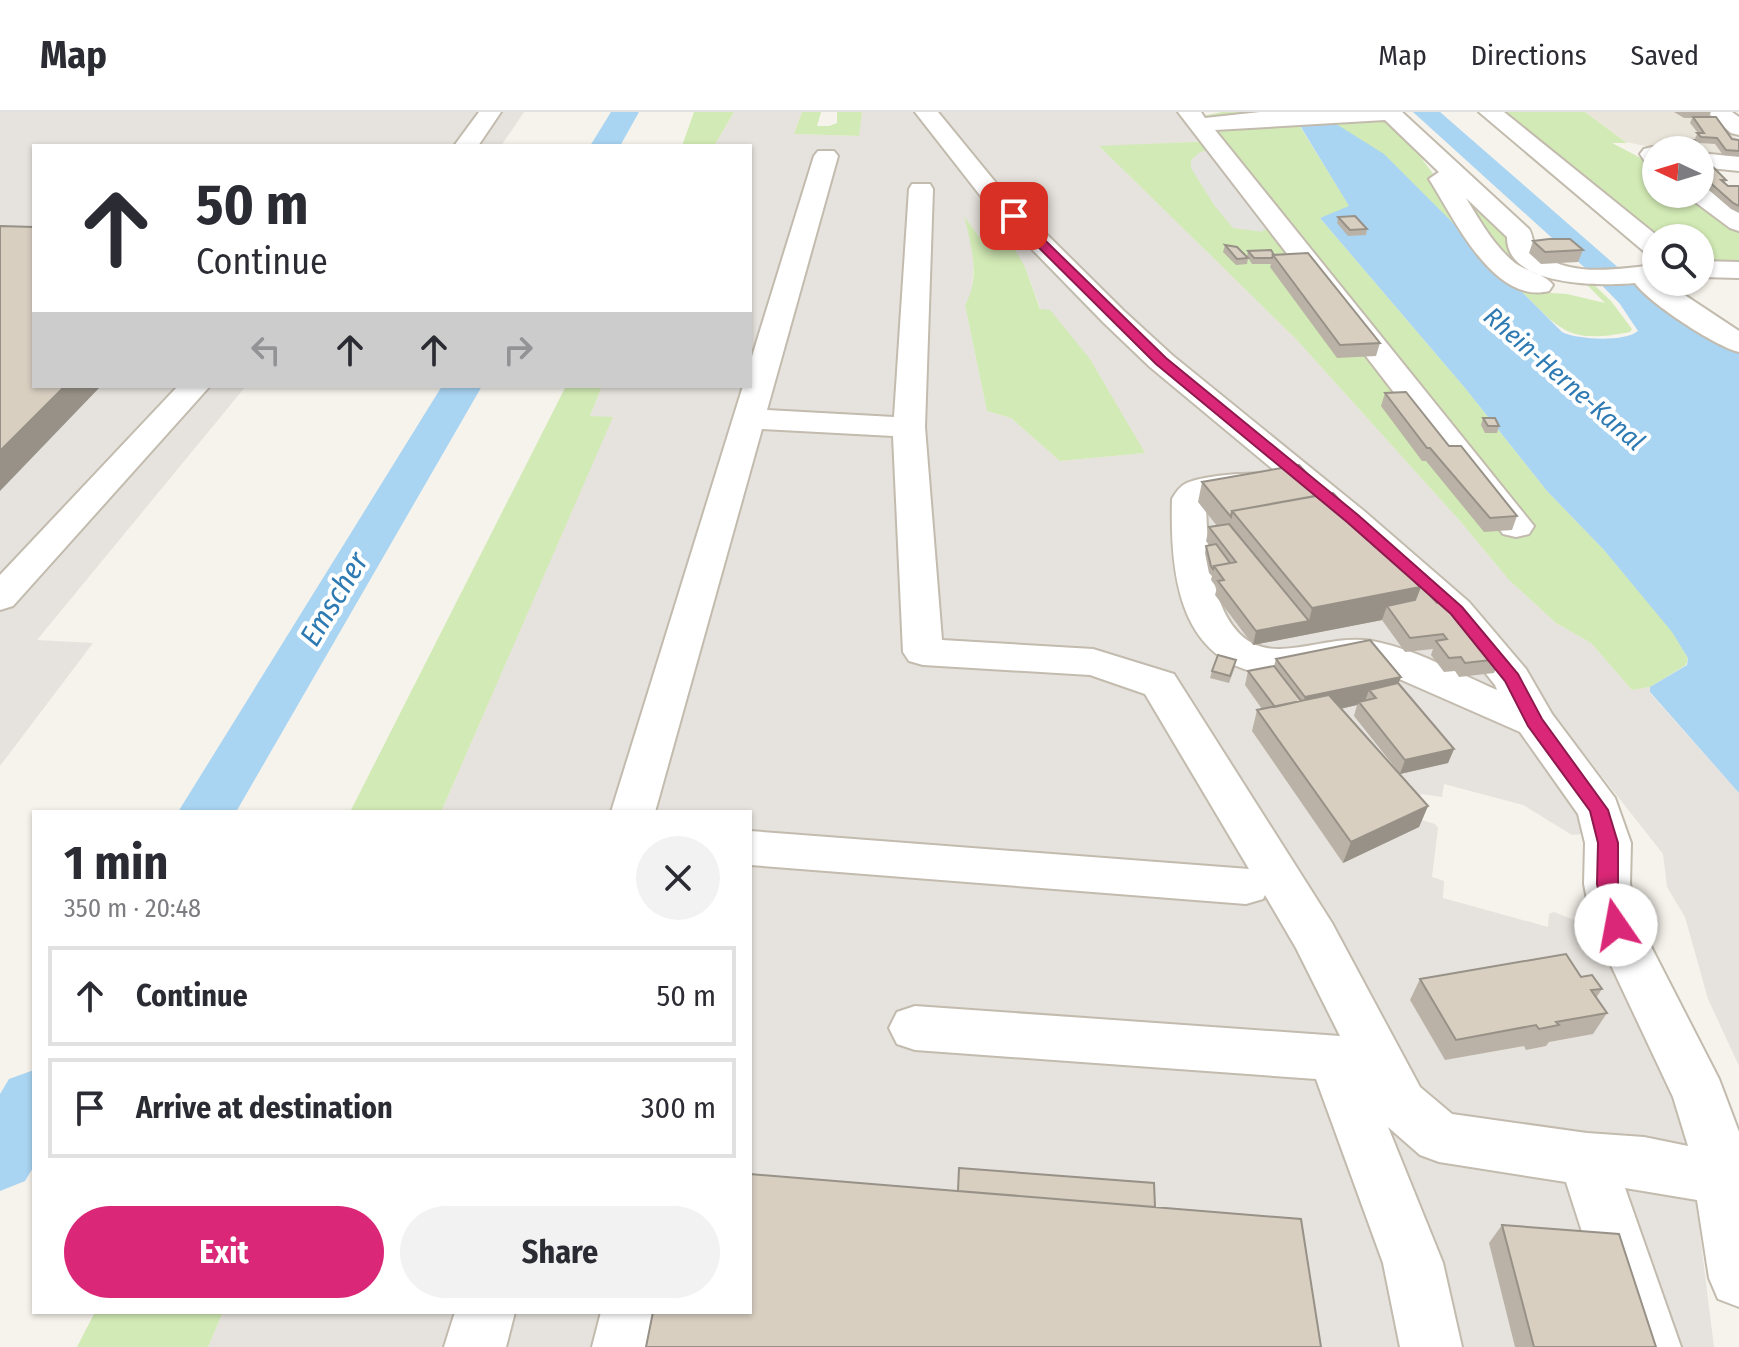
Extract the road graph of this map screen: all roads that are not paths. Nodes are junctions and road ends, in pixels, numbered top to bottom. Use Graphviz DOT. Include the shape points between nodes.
graph roads {
  1 [pos="490,112"];
  2 [pos="926,112"];
  3 [pos="1390,112"];
  4 [pos="1490,112"];
  5 [pos="1718,112"];
  6 [pos="1193,118"];
  7 [pos="1739,128"];
  8 [pos="467,144"];
  9 [pos="826,156"];
  10 [pos="1714,161"];
  11 [pos="1739,164"];
  12 [pos="921,189"];
  13 [pos="1714,204"];
  14 [pos="1739,223"];
  15 [pos="1642,237"];
  16 [pos="1714,269"];
  17 [pos="1739,270"];
  18 [pos="1642,277"];
  19 [pos="1668,296"];
  20 [pos="1739,343"];
  21 [pos="193,388"];
  22 [pos="749,419"];
  23 [pos="909,427"];
  24 [pos="1298,476"];
  25 [pos="1516,526"];
  26 [pos="0,598"];
  27 [pos="1545,736"];
  28 [pos="634,810"];
  29 [pos="752,848"];
  30 [pos="1246,886"];
  31 [pos="915,1028"];
  32 [pos="1587,1159"];
  33 [pos="1722,1179"];
  34 [pos="1739,1278"];
  35 [pos="484,1314"];
  36 [pos="631,1314"];
  37 [pos="475,1347"];
  38 [pos="623,1347"];
  39 [pos="1431,1347"];
  40 [pos="1650,1347"];
  1 -- 8 [label="street"];
  2 -- 24 [label="street" via="992,194 1114,317"];
  3 -- 6 [label="street"];
  3 -- 18 [label="street" via="1420,141 1419,149 1476,238 1505,268 1527,282 1587,286"];
  4 -- 15 [label="street"];
  5 -- 7 [label="street"];
  6 -- 25 [label="street"];
  9 -- 22 [label="street"];
  10 -- 11 [label="street"];
  12 -- 23 [label="street"];
  13 -- 14 [label="street"];
  16 -- 17 [label="street"];
  19 -- 20 [label="street"];
  21 -- 26 [label="street"];
  22 -- 23 [label="street"];
  22 -- 28 [label="street"];
  23 -- 32 [label="street" via="923,652 1093,662 1160,684 1315,937 1401,1104 1439,1137"];
  24 -- 27 [label="street" via="1456,611 1512,679"];
  24 -- 27 [label="street" via="1197,491 1189,499 1188,539 1202,608 1220,641 1245,657 1272,662 1344,652 1394,660"];
  27 -- 33 [label="street" via="1599,810 1608,843 1607,884 1616,925 1700,1096"];
  29 -- 30 [label="street"];
  31 -- 39 [label="street" via="1334,1057 1413,1263"];
  32 -- 33 [label="street" via="1644,1163"];
  32 -- 40 [label="street"];
  33 -- 34 [label="street"];
  35 -- 37 [label="street"];
  36 -- 38 [label="street"];
}
